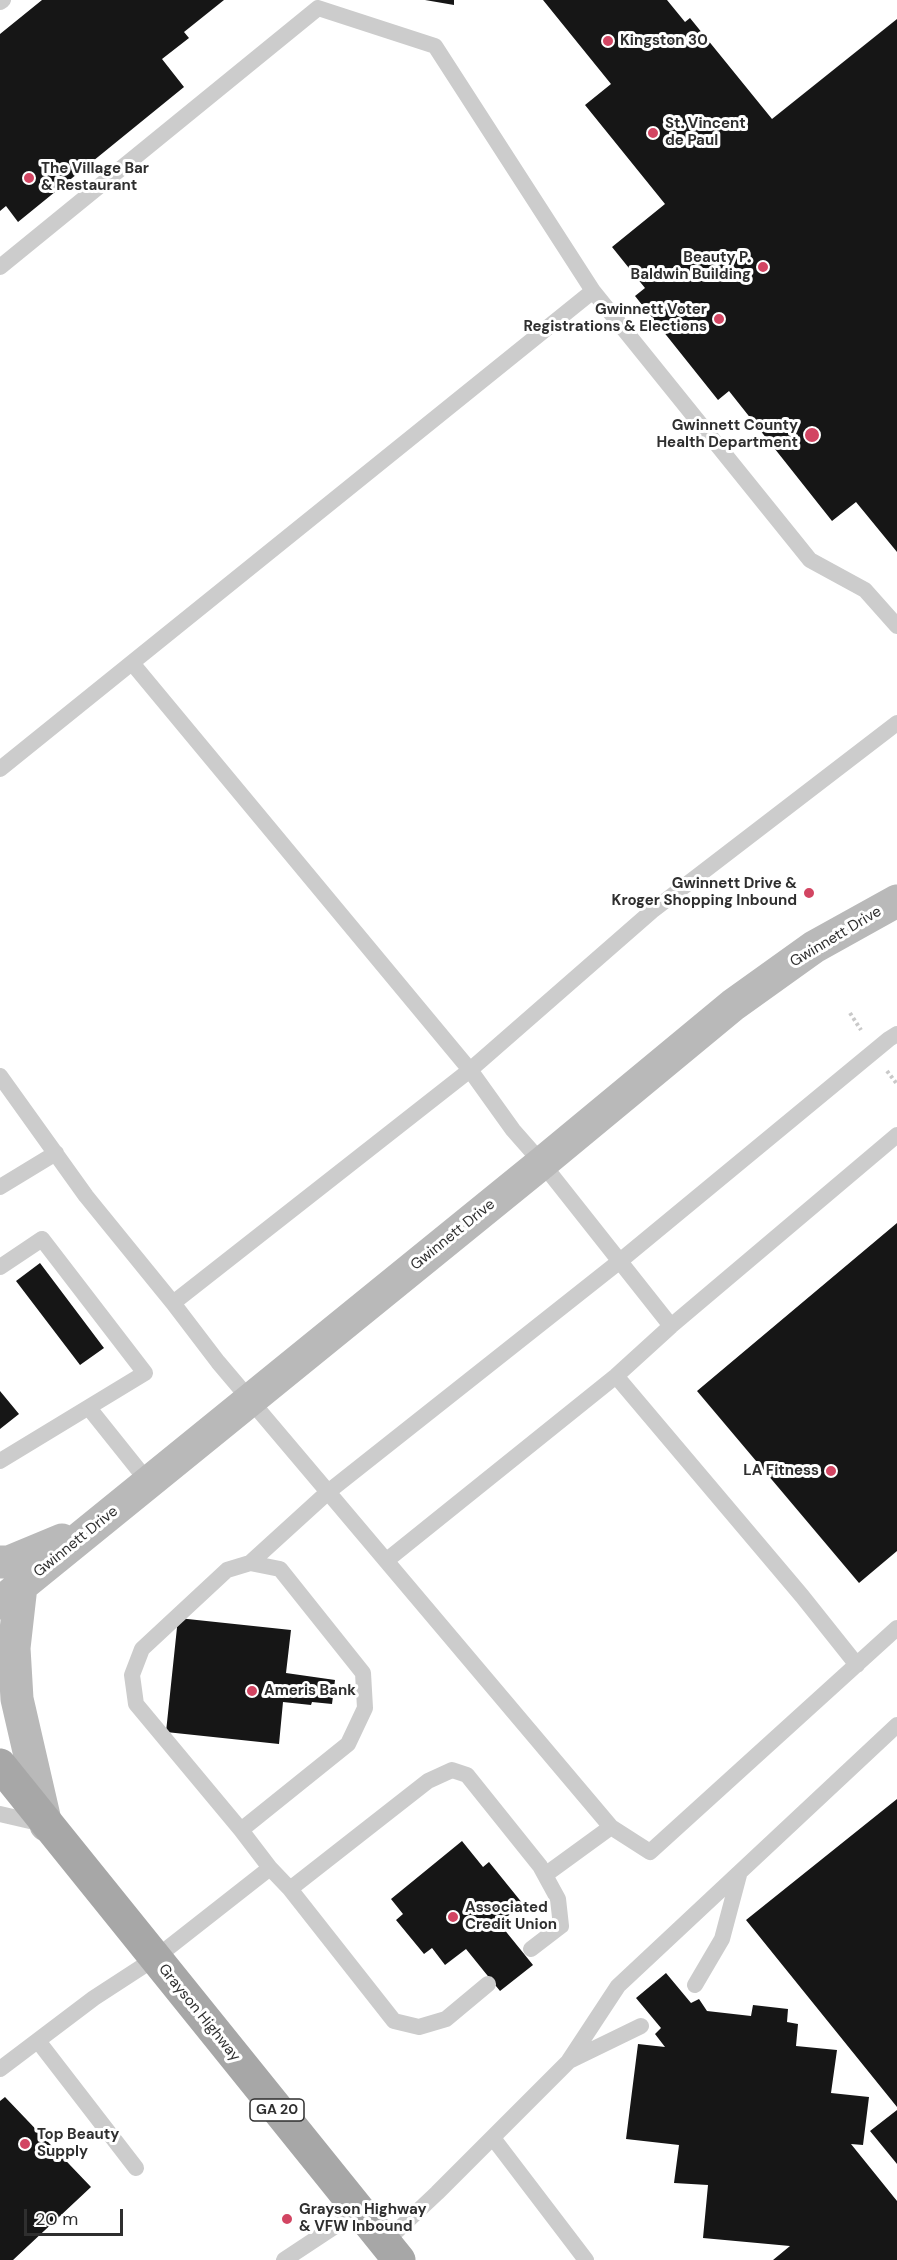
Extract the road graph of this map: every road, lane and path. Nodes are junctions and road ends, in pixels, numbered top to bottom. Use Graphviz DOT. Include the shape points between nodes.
graph roads {
  1 [pos="0,267"];
  2 [pos="593,291"];
  3 [pos="897,626"];
  4 [pos="132,663"];
  5 [pos="897,723"];
  6 [pos="0,769"];
  7 [pos="897,901"];
  8 [pos="850,1013"];
  9 [pos="897,1034"];
  10 [pos="864,1036"];
  11 [pos="885,1068"];
  12 [pos="470,1070"];
  13 [pos="0,1076"];
  14 [pos="897,1084"];
  15 [pos="897,1135"];
  16 [pos="56,1153"];
  17 [pos="542,1163"];
  18 [pos="0,1187"];
  19 [pos="620,1261"];
  20 [pos="0,1267"];
  21 [pos="173,1303"];
  22 [pos="671,1326"];
  23 [pos="616,1376"];
  24 [pos="250,1400"];
  25 [pos="89,1408"];
  26 [pos="0,1461"];
  27 [pos="149,1483"];
  28 [pos="328,1492"];
  29 [pos="99,1524"];
  30 [pos="387,1560"];
  31 [pos="0,1562"];
  32 [pos="250,1563"];
  33 [pos="11,1594"];
  34 [pos="897,1628"];
  35 [pos="857,1665"];
  36 [pos="897,1725"];
  37 [pos="0,1766"];
  38 [pos="0,1814"];
  39 [pos="46,1824"];
  40 [pos="611,1827"];
  41 [pos="241,1830"];
  42 [pos="270,1868"];
  43 [pos="739,1874"];
  44 [pos="545,1875"];
  45 [pos="290,1889"];
  46 [pos="531,1949"];
  47 [pos="154,1959"];
  48 [pos="488,1984"];
  49 [pos="695,1985"];
  50 [pos="641,2026"];
  51 [pos="38,2041"];
  52 [pos="568,2062"];
  53 [pos="0,2070"];
  54 [pos="493,2138"];
  55 [pos="136,2168"];
  56 [pos="358,2211"];
  57 [pos="392,2251"];
  58 [pos="284,2260"];
  59 [pos="586,2260"];
  1 -- 2 [label="lane" via="318,8 435,46"];
  2 -- 3 [label="lane" via="810,560 865,590"];
  2 -- 4 [label="lane"];
  4 -- 6 [label="lane"];
  4 -- 12 [label="lane"];
  5 -- 12 [label="lane" via="652,911"];
  7 -- 17 [label="street, Gwinnett Drive" via="814,947 733,1005"];
  8 -- 10 [label="path"];
  9 -- 19 [label="lane"];
  11 -- 14 [label="path"];
  12 -- 17 [label="lane"];
  12 -- 21 [label="lane"];
  13 -- 16 [label="lane"];
  15 -- 22 [label="lane"];
  16 -- 18 [label="lane"];
  16 -- 21 [label="lane"];
  17 -- 19 [label="lane"];
  17 -- 24 [label="street, Gwinnett Drive"];
  19 -- 22 [label="lane"];
  19 -- 28 [label="lane"];
  20 -- 25 [label="lane" via="42,1239 145,1373"];
  21 -- 24 [label="lane"];
  22 -- 23 [label="lane"];
  23 -- 30 [label="lane"];
  23 -- 35 [label="lane"];
  24 -- 27 [label="street, Gwinnett Drive"];
  24 -- 28 [label="lane"];
  25 -- 26 [label="lane"];
  25 -- 27 [label="lane"];
  27 -- 29 [label="street, Gwinnett Drive"];
  28 -- 30 [label="lane"];
  28 -- 32 [label="lane"];
  29 -- 31 [label="street" via="9,1562"];
  29 -- 33 [label="street, Gwinnett Drive"];
  30 -- 40 [label="lane"];
  32 -- 41 [label="lane" via="227,1570 142,1649 132,1675 136,1704"];
  32 -- 41 [label="lane" via="280,1569 363,1673 365,1708 348,1744"];
  33 -- 39 [label="street" via="17,1699"];
  34 -- 35 [label="lane"];
  35 -- 40 [label="lane" via="650,1852"];
  36 -- 43 [label="lane"];
  37 -- 39 [label="main road, Grayson Highway / GA 20"];
  38 -- 39 [label="lane"];
  39 -- 47 [label="main road, Grayson Highway / GA 20"];
  40 -- 44 [label="lane"];
  41 -- 42 [label="lane"];
  42 -- 45 [label="lane"];
  42 -- 47 [label="lane"];
  43 -- 49 [label="lane" via="722,1939"];
  43 -- 52 [label="lane" via="618,1986"];
  44 -- 45 [label="lane" via="468,1775 452,1770 428,1781"];
  44 -- 46 [label="lane" via="558,1899 561,1926"];
  45 -- 48 [label="lane" via="394,2022 419,2027 446,2019"];
  47 -- 51 [label="lane"];
  47 -- 56 [label="main road, Grayson Highway / GA 20"];
  50 -- 52 [label="lane"];
  51 -- 53 [label="lane"];
  51 -- 55 [label="lane"];
  52 -- 54 [label="lane"];
  54 -- 57 [label="lane"];
  54 -- 59 [label="lane"];
  56 -- 57 [label="main road, Grayson Highway / GA 20"];
  56 -- 58 [label="lane"];
}
